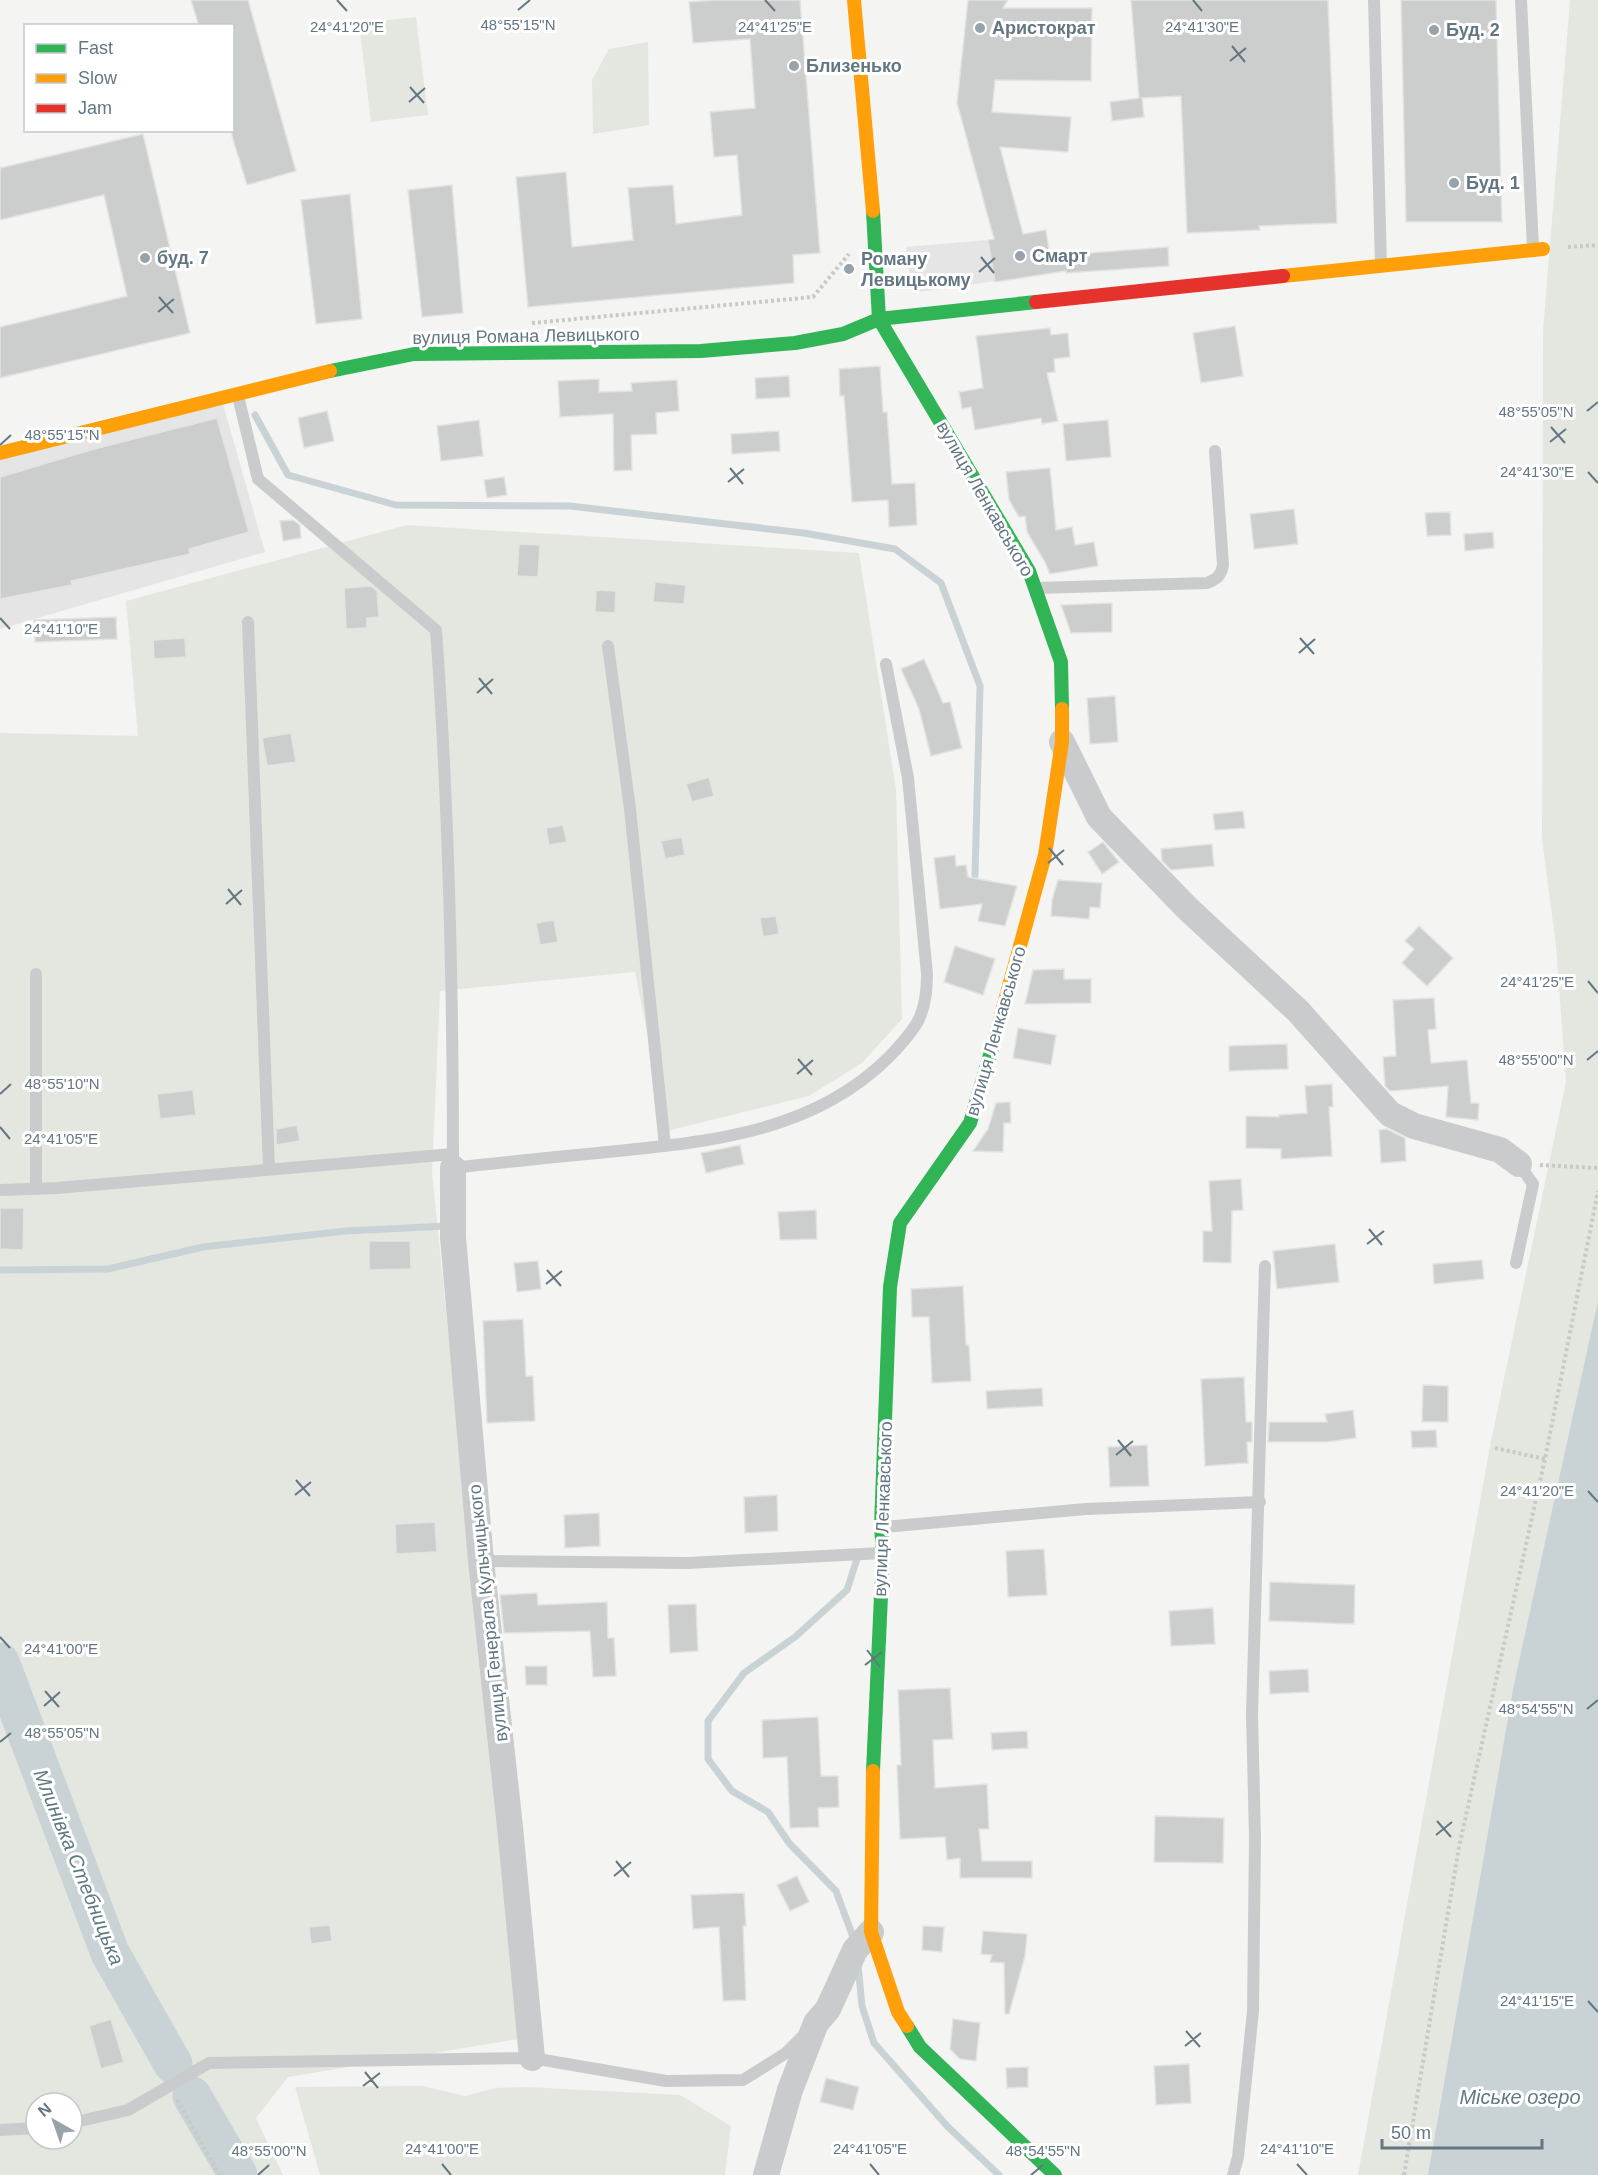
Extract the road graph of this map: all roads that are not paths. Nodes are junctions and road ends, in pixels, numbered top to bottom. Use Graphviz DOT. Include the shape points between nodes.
graph roads {
  1 [pos="854,0"];
  2 [pos="1374,0"];
  3 [pos="1521,0"];
  4 [pos="1538,250"];
  5 [pos="1381,266"];
  6 [pos="879,319"];
  7 [pos="238,393"];
  8 [pos="1215,451"];
  9 [pos="0,453"];
  10 [pos="1035,588"];
  11 [pos="248,621"];
  12 [pos="608,646"];
  13 [pos="886,664"];
  14 [pos="1062,742"];
  15 [pos="36,974"];
  16 [pos="665,1146"];
  17 [pos="453,1161"];
  18 [pos="1519,1164"];
  19 [pos="269,1169"];
  20 [pos="36,1189"];
  21 [pos="0,1190"];
  22 [pos="1516,1263"];
  23 [pos="1265,1266"];
  24 [pos="1260,1502"];
  25 [pos="881,1527"];
  26 [pos="883,1552"];
  27 [pos="481,1561"];
  28 [pos="871,1932"];
  29 [pos="816,2023"];
  30 [pos="532,2058"];
  31 [pos="84,2120"];
  32 [pos="24,2129"];
  33 [pos="0,2130"];
  34 [pos="766,2175"];
  35 [pos="1056,2175"];
  36 [pos="1233,2175"];
  1 -- 6 [label="street, вулиця Ленкавського"];
  2 -- 5 [label="lane"];
  3 -- 4 [label="lane"];
  4 -- 5 [label="street, вулиця Романа Левицького"];
  5 -- 6 [label="street, вулиця Романа Левицького"];
  6 -- 7 [label="street, вулиця Романа Левицького" via="843,334 795,343 713,350 414,354"];
  6 -- 10 [label="street, вулиця Ленкавського" via="1029,571"];
  7 -- 9 [label="street, вулиця Романа Левицького"];
  7 -- 17 [label="lane" via="258,479 436,630 445,759"];
  8 -- 10 [label="lane" via="1223,565 1215,580"];
  10 -- 14 [label="street, вулиця Ленкавського" via="1061,662"];
  11 -- 19 [label="lane"];
  12 -- 16 [label="lane" via="630,809"];
  13 -- 16 [label="lane" via="908,778 924,929 927,992 921,1018 880,1066 856,1085 804,1113 725,1138"];
  14 -- 18 [label="street" via="1099,818 1187,908 1298,1011 1390,1114 1414,1126 1500,1150"];
  14 -- 25 [label="street, вулиця Ленкавського" via="1045,855 970,1122 900,1223 890,1287"];
  15 -- 20 [label="lane"];
  16 -- 17 [label="lane"];
  17 -- 19 [label="lane"];
  17 -- 27 [label="street, вулиця Генерала Кульчицького" via="453,1237"];
  18 -- 22 [label="lane" via="1533,1184"];
  19 -- 20 [label="lane"];
  20 -- 21 [label="lane"];
  23 -- 24 [label="lane"];
  24 -- 25 [label="lane" via="1086,1509"];
  24 -- 36 [label="lane" via="1252,1715 1253,2011"];
  25 -- 26 [label="street, вулиця Ленкавського"];
  26 -- 27 [label="lane" via="688,1563"];
  26 -- 28 [label="street, вулиця Ленкавського" via="872,1804"];
  27 -- 30 [label="street, вулиця Генерала Кульчицького"];
  28 -- 29 [label="street" via="855,1950 828,2009"];
  28 -- 35 [label="street, вулиця Ленкавського" via="898,2012 920,2047"];
  29 -- 30 [label="lane" via="786,2054 743,2080 666,2081"];
  29 -- 34 [label="street" via="790,2090"];
  30 -- 31 [label="lane" via="209,2063 128,2110"];
  32 -- 33 [label="lane"];
}
